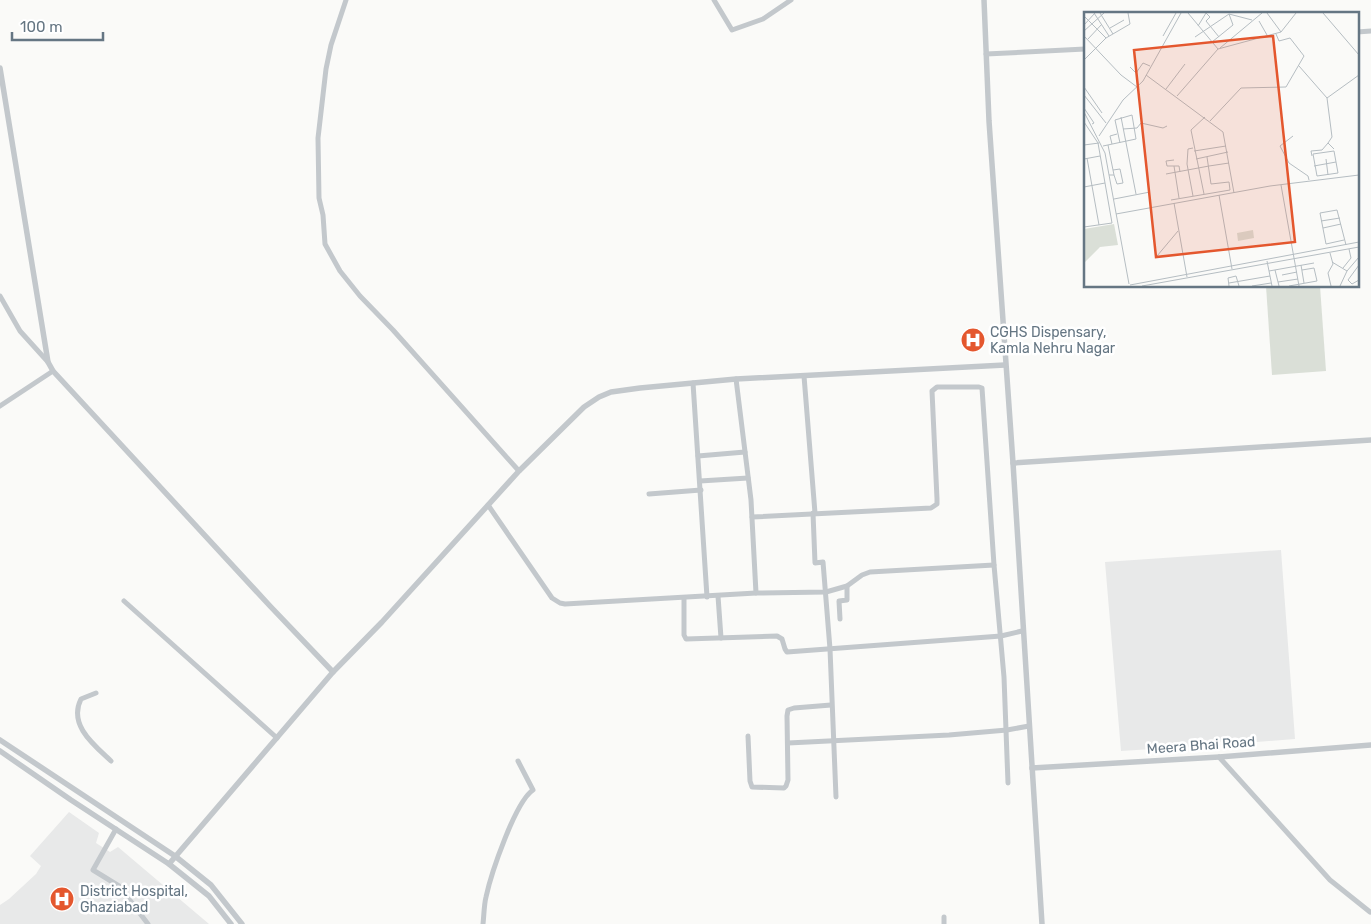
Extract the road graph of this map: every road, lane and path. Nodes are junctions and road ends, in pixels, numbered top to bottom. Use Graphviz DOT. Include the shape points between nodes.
graph roads {
  1 [pos="346,0"];
  2 [pos="714,0"];
  3 [pos="792,0"];
  4 [pos="984,0"];
  5 [pos="1371,31"];
  6 [pos="1358,32"];
  7 [pos="1084,49"];
  8 [pos="986,54"];
  9 [pos="0,68"];
  10 [pos="0,296"];
  11 [pos="2,307"];
  12 [pos="48,362"];
  13 [pos="1005,365"];
  14 [pos="53,371"];
  15 [pos="804,376"];
  16 [pos="736,379"];
  17 [pos="693,383"];
  18 [pos="0,405"];
  19 [pos="1371,440"];
  20 [pos="745,452"];
  21 [pos="698,456"];
  22 [pos="1013,463"];
  23 [pos="519,471"];
  24 [pos="748,478"];
  25 [pos="700,481"];
  26 [pos="701,490"];
  27 [pos="649,494"];
  28 [pos="488,505"];
  29 [pos="814,513"];
  30 [pos="752,517"];
  31 [pos="994,565"];
  32 [pos="847,586"];
  33 [pos="826,592"];
  34 [pos="756,593"];
  35 [pos="707,596"];
  36 [pos="718,596"];
  37 [pos="684,598"];
  38 [pos="124,601"];
  39 [pos="840,618"];
  40 [pos="1022,631"];
  41 [pos="1001,636"];
  42 [pos="721,638"];
  43 [pos="830,649"];
  44 [pos="333,672"];
  45 [pos="96,693"];
  46 [pos="831,705"];
  47 [pos="1029,726"];
  48 [pos="1007,730"];
  49 [pos="748,736"];
  50 [pos="278,738"];
  51 [pos="0,740"];
  52 [pos="833,740"];
  53 [pos="788,743"];
  54 [pos="1371,745"];
  55 [pos="0,751"];
  56 [pos="1219,757"];
  57 [pos="518,761"];
  58 [pos="111,762"];
  59 [pos="1032,768"];
  60 [pos="1008,783"];
  61 [pos="836,797"];
  62 [pos="116,830"];
  63 [pos="175,856"];
  64 [pos="169,864"];
  65 [pos="1370,912"];
  66 [pos="944,918"];
  67 [pos="148,924"];
  68 [pos="231,924"];
  69 [pos="242,924"];
  70 [pos="483,924"];
  71 [pos="944,924"];
  72 [pos="1042,924"];
  1 -- 23 [label="street" via="326,69 318,138 319,198 325,244 340,271 360,296"];
  2 -- 3 [label="street" via="732,30 763,19"];
  4 -- 8 [label="street"];
  5 -- 6 [label="street"];
  7 -- 8 [label="street"];
  8 -- 13 [label="street"];
  9 -- 12 [label="street"];
  10 -- 11 [label="street"];
  11 -- 12 [label="street"];
  12 -- 14 [label="street"];
  13 -- 15 [label="street"];
  13 -- 22 [label="street"];
  14 -- 18 [label="street"];
  14 -- 44 [label="street"];
  15 -- 16 [label="street"];
  15 -- 29 [label="street"];
  16 -- 17 [label="street"];
  16 -- 20 [label="street"];
  17 -- 21 [label="street"];
  17 -- 23 [label="street" via="611,392 599,397 584,406"];
  19 -- 22 [label="street"];
  20 -- 21 [label="street"];
  20 -- 24 [label="street"];
  21 -- 25 [label="street"];
  22 -- 40 [label="street"];
  23 -- 28 [label="street"];
  24 -- 25 [label="street"];
  24 -- 30 [label="street"];
  25 -- 26 [label="street"];
  26 -- 27 [label="street"];
  26 -- 35 [label="street"];
  28 -- 37 [label="street" via="552,598 560,603"];
  28 -- 44 [label="street"];
  29 -- 30 [label="street"];
  29 -- 31 [label="street" via="934,506 938,499 932,391 937,387 979,387 984,394"];
  29 -- 33 [label="street" via="815,563 824,562"];
  30 -- 34 [label="street"];
  31 -- 32 [label="street" via="870,572"];
  31 -- 41 [label="street"];
  32 -- 33 [label="street"];
  32 -- 39 [label="street" via="847,600 839,601"];
  33 -- 34 [label="street"];
  33 -- 43 [label="street"];
  34 -- 36 [label="street"];
  35 -- 36 [label="street"];
  35 -- 37 [label="street"];
  36 -- 42 [label="street"];
  37 -- 42 [label="street" via="686,639"];
  38 -- 50 [label="street"];
  40 -- 41 [label="street"];
  40 -- 47 [label="street"];
  41 -- 43 [label="street"];
  41 -- 48 [label="street"];
  42 -- 43 [label="street" via="777,636 782,639 787,652"];
  43 -- 46 [label="street"];
  44 -- 50 [label="street"];
  45 -- 58 [label="street" via="81,699 77,715 81,730"];
  46 -- 52 [label="street"];
  46 -- 53 [label="street" via="788,710"];
  47 -- 48 [label="street"];
  47 -- 59 [label="street"];
  48 -- 52 [label="street"];
  48 -- 60 [label="street"];
  49 -- 53 [label="street" via="750,781 755,788 781,789 786,786"];
  50 -- 63 [label="street"];
  51 -- 63 [label="street"];
  52 -- 53 [label="street"];
  52 -- 61 [label="street"];
  54 -- 56 [label="street, Meera Bhai Road"];
  55 -- 62 [label="street"];
  56 -- 59 [label="street, Meera Bhai Road"];
  56 -- 65 [label="street" via="1330,880"];
  57 -- 70 [label="street" via="533,790 516,814 503,846 485,898"];
  59 -- 72 [label="street"];
  62 -- 64 [label="street"];
  62 -- 67 [label="street" via="93,870 119,886"];
  63 -- 64 [label="street"];
  63 -- 69 [label="street" via="211,885"];
  64 -- 68 [label="street" via="209,896"];
  66 -- 71 [label="street"];
}
